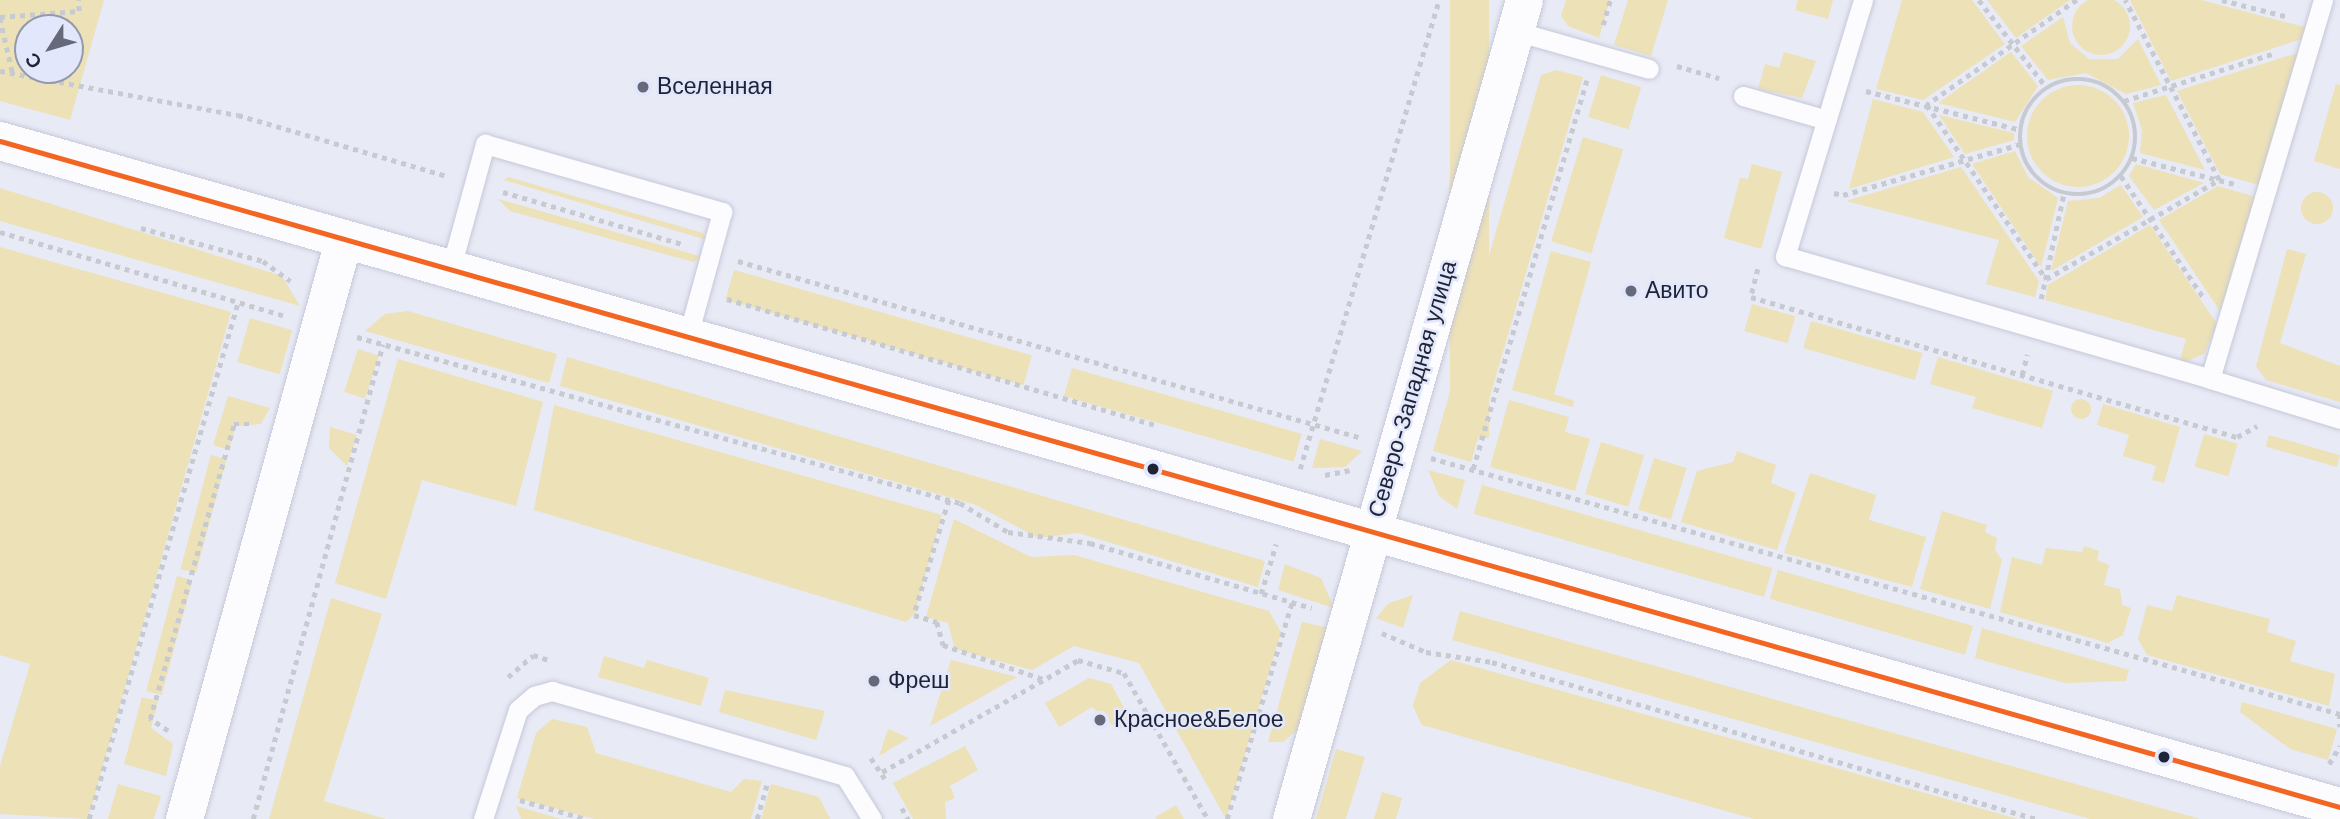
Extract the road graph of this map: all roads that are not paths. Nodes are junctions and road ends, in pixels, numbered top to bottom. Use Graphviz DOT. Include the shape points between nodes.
graph roads {
  1 [pos="1863,0"];
  2 [pos="2323,0"];
  3 [pos="1520,15"];
  4 [pos="1649,69"];
  5 [pos="1743,96"];
  6 [pos="1827,120"];
  7 [pos="0,141"];
  8 [pos="344,241"];
  9 [pos="450,271"];
  10 [pos="687,339"];
  11 [pos="2210,379"];
  12 [pos="2340,419"];
  13 [pos="1371,533"];
  14 [pos="2340,807"];
  15 [pos="184,819"];
  16 [pos="483,819"];
  17 [pos="872,819"];
  18 [pos="1291,819"];
  1 -- 6 [label="lane"];
  2 -- 11 [label="lane"];
  3 -- 4 [label="lane" via="1595,52"];
  3 -- 13 [label="street, Северо-Западная улица" via="1376,441"];
  5 -- 6 [label="lane"];
  6 -- 11 [label="lane" via="1786,256"];
  7 -- 8 [label="main road"];
  8 -- 9 [label="main road"];
  8 -- 15 [label="street" via="308,323"];
  9 -- 10 [label="main road"];
  9 -- 10 [label="lane" via="485,144 722,212"];
  10 -- 13 [label="main road"];
  11 -- 12 [label="lane"];
  13 -- 14 [label="main road"];
  13 -- 18 [label="street, Северо-Западная улица"];
  16 -- 17 [label="lane" via="518,710 534,696 552,691 845,776"];
}
